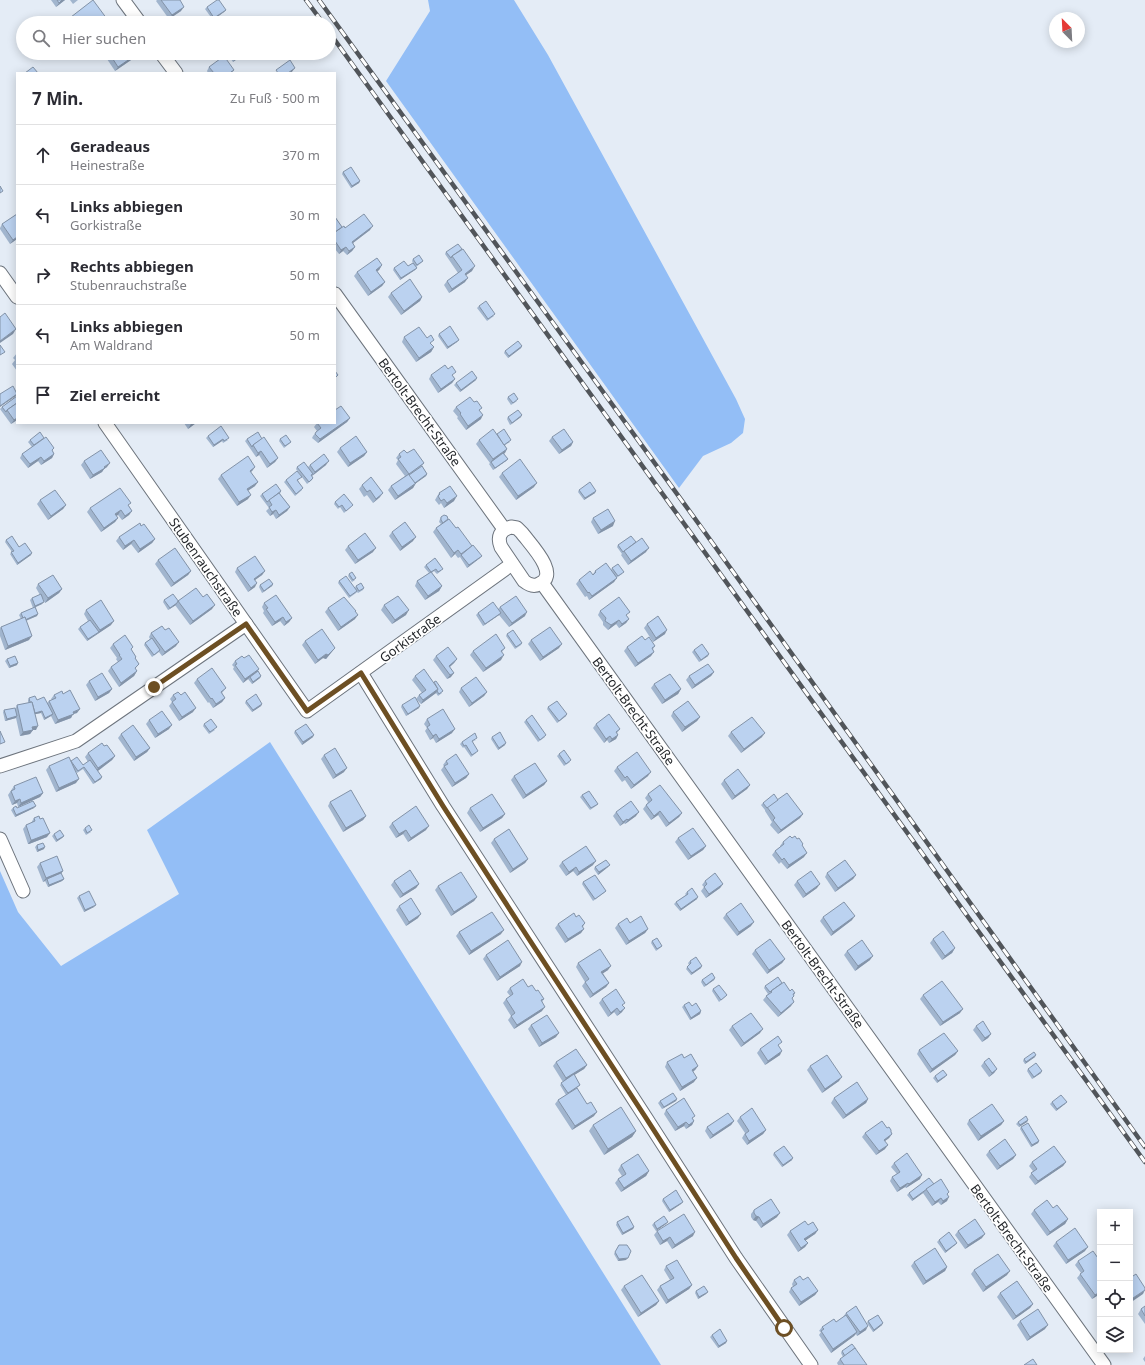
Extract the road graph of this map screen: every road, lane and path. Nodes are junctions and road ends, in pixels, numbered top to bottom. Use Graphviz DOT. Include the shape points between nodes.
graph roads {
  1 [pos="123,0"];
  2 [pos="135,16"];
  3 [pos="166,60"];
  4 [pos="175,72"];
  5 [pos="0,273"];
  6 [pos="336,295"];
  7 [pos="16,296"];
  8 [pos="106,424"];
  9 [pos="504,529"];
  10 [pos="512,564"];
  11 [pos="542,583"];
  12 [pos="246,624"];
  13 [pos="361,673"];
  14 [pos="307,711"];
  15 [pos="0,766"];
  16 [pos="0,839"];
  17 [pos="23,891"];
  18 [pos="811,1365"];
  19 [pos="1104,1365"];
  1 -- 2 [label="street"];
  3 -- 4 [label="street"];
  5 -- 7 [label="street"];
  6 -- 9 [label="street, Bertolt-Brecht-Straße"];
  8 -- 12 [label="street, Stubenrauchstraße"];
  9 -- 10 [label="street" via="498,541"];
  9 -- 11 [label="street" via="517,528 546,566 547,578"];
  10 -- 11 [label="street" via="528,584 536,586"];
  10 -- 13 [label="street, Gorkistraße"];
  11 -- 19 [label="street, Bertolt-Brecht-Straße"];
  12 -- 14 [label="street, Stubenrauchstraße"];
  12 -- 15 [label="street" via="76,741"];
  13 -- 14 [label="street, Gorkistraße"];
  13 -- 18 [label="street" via="443,806 736,1258"];
  16 -- 17 [label="street"];
}
